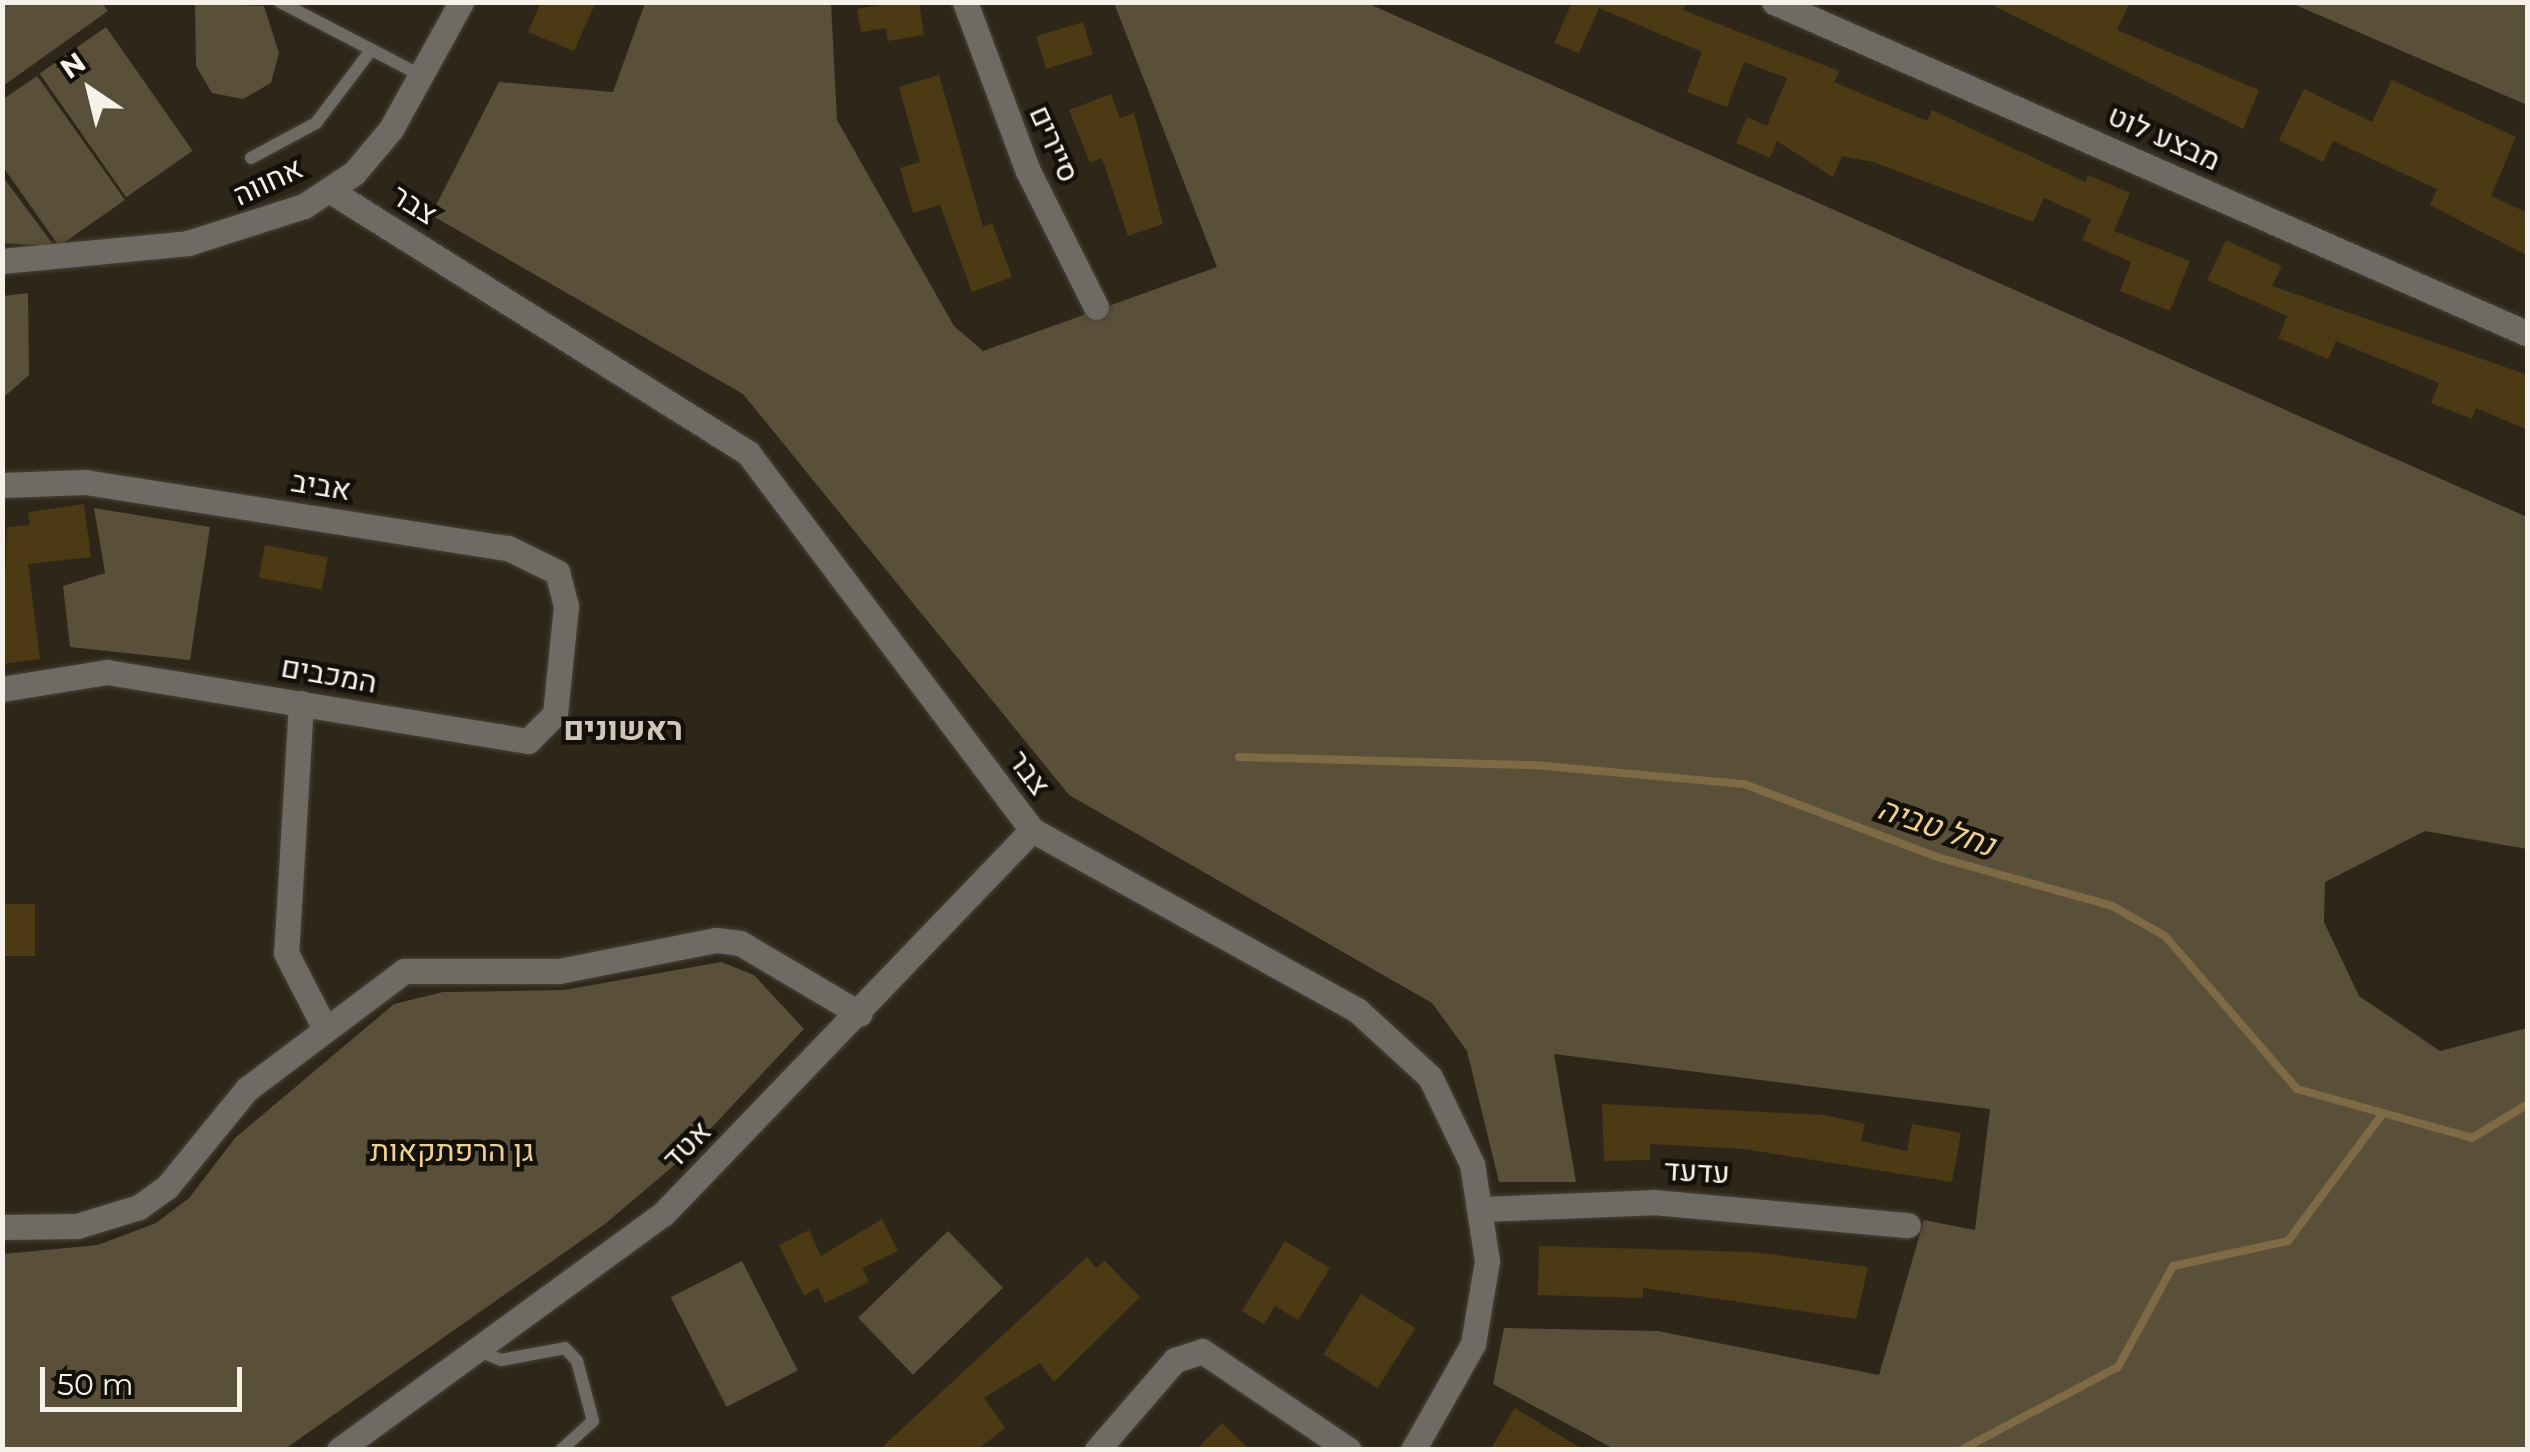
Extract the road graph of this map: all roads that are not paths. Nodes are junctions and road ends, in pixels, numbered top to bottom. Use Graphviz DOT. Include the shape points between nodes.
graph roads {
  1 [pos="280,2"];
  2 [pos="461,2"];
  3 [pos="965,2"];
  4 [pos="1774,2"];
  5 [pos="368,54"];
  6 [pos="426,78"];
  7 [pos="252,158"];
  8 [pos="329,190"];
  9 [pos="2,261"];
  10 [pos="1096,307"];
  11 [pos="2528,334"];
  12 [pos="2,485"];
  13 [pos="566,636"];
  14 [pos="2,689"];
  15 [pos="301,704"];
  16 [pos="1032,830"];
  17 [pos="860,1014"];
  18 [pos="324,1027"];
  19 [pos="1482,1209"];
  20 [pos="1908,1225"];
  21 [pos="2,1227"];
  22 [pos="479,1351"];
  23 [pos="339,1450"];
  24 [pos="562,1450"];
  25 [pos="1097,1450"];
  26 [pos="1349,1450"];
  27 [pos="1413,1450"];
  1 -- 5 [label="lane"];
  2 -- 6 [label="street, אחווה"];
  3 -- 10 [label="street, סיירים" via="1028,171"];
  4 -- 11 [label="street, מבצע לוט"];
  5 -- 6 [label="lane"];
  5 -- 7 [label="lane" via="316,123"];
  6 -- 8 [label="street, אחווה" via="354,174"];
  8 -- 9 [label="street, אחווה" via="246,230 188,243"];
  8 -- 16 [label="street, צבר" via="748,453"];
  12 -- 13 [label="street, אביב" via="86,482 508,548 557,572 566,588"];
  13 -- 15 [label="street, המכבים" via="555,714 528,741"];
  14 -- 15 [label="street, המכבים" via="107,672"];
  15 -- 18 [label="street" via="286,953"];
  16 -- 17 [label="street, אטד"];
  16 -- 19 [label="street, צבר" via="1398,1042 1454,1116"];
  17 -- 18 [label="street" via="740,943 716,940 559,971 404,971"];
  17 -- 22 [label="street, אטד" via="663,1214"];
  18 -- 21 [label="street" via="247,1088 167,1187 138,1207 77,1226"];
  19 -- 20 [label="street, עדעד" via="1653,1202"];
  19 -- 27 [label="street, צבר" via="1480,1324"];
  22 -- 23 [label="street, אטד"];
  22 -- 24 [label="lane" via="501,1360 565,1348 578,1361 593,1421"];
  25 -- 26 [label="street" via="1175,1360 1202,1351"];
}
